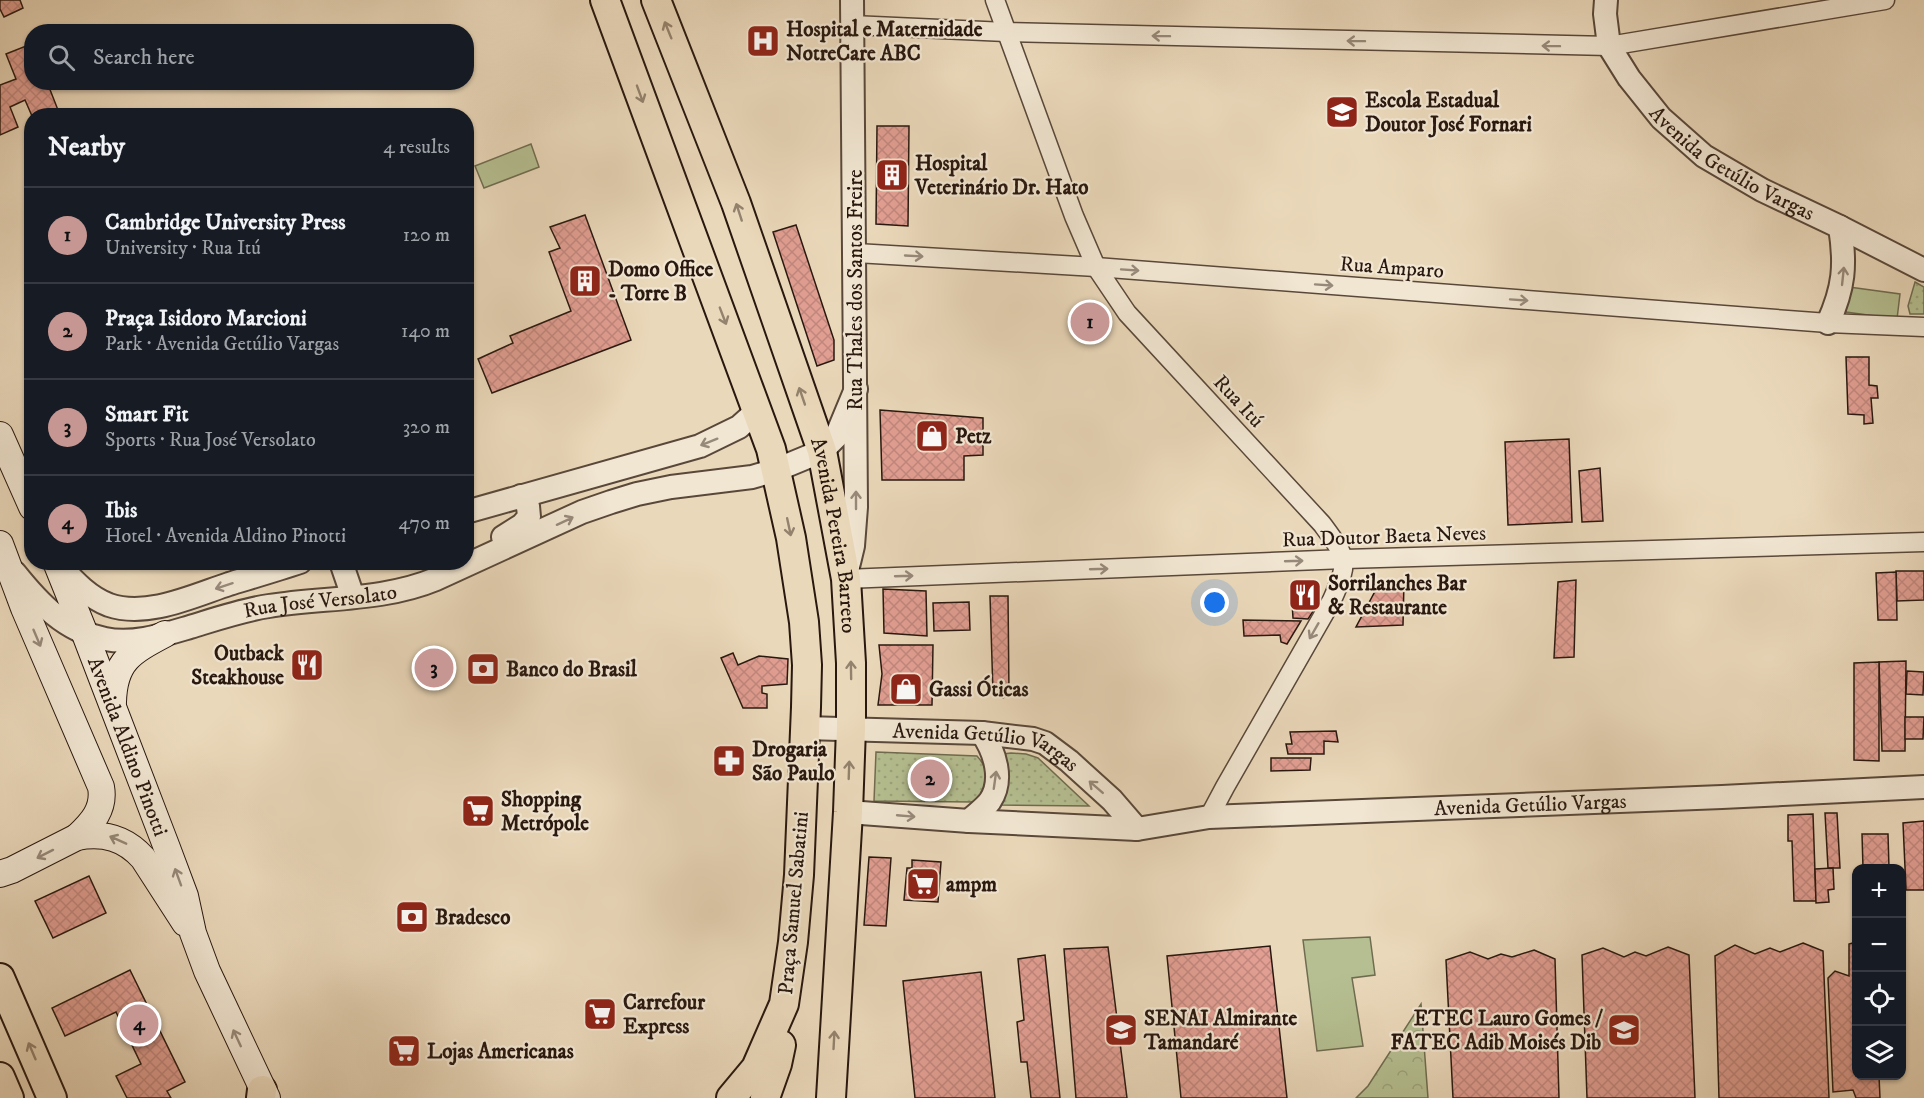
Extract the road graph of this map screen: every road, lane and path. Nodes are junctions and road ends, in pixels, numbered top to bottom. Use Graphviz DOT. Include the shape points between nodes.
graph roads {
  1 [pos="605,0"];
  2 [pos="656,0"];
  3 [pos="852,0"];
  4 [pos="995,0"];
  5 [pos="1606,0"];
  6 [pos="1885,0"];
  7 [pos="852,25"];
  8 [pos="1006,32"];
  9 [pos="1610,46"];
  10 [pos="1840,227"];
  11 [pos="856,253"];
  12 [pos="1096,267"];
  13 [pos="1924,270"];
  14 [pos="1828,323"];
  15 [pos="1924,327"];
  16 [pos="856,389"];
  17 [pos="758,410"];
  18 [pos="0,435"];
  19 [pos="822,451"];
  20 [pos="776,470"];
  21 [pos="24,489"];
  22 [pos="521,496"];
  23 [pos="474,511"];
  24 [pos="1924,542"];
  25 [pos="4,554"];
  26 [pos="474,554"];
  27 [pos="1345,559"];
  28 [pos="474,560"];
  29 [pos="60,570"];
  30 [pos="65,570"];
  31 [pos="274,570"];
  32 [pos="347,570"];
  33 [pos="451,570"];
  34 [pos="846,579"];
  35 [pos="353,597"];
  36 [pos="85,634"];
  37 [pos="165,634"];
  38 [pos="113,705"];
  39 [pos="805,728"];
  40 [pos="851,728"];
  41 [pos="982,734"];
  42 [pos="1924,787"];
  43 [pos="848,812"];
  44 [pos="1209,817"];
  45 [pos="969,821"];
  46 [pos="1137,829"];
  47 [pos="77,837"];
  48 [pos="4,875"];
  49 [pos="193,933"];
  50 [pos="0,978"];
  51 [pos="784,1004"];
  52 [pos="0,1077"];
  53 [pos="263,1095"];
  54 [pos="9,1098"];
  55 [pos="52,1098"];
  56 [pos="731,1098"];
  57 [pos="765,1098"];
  58 [pos="831,1098"];
  1 -- 17 [label="main road, Avenida Pereira Barreto, one-way"];
  19 -- 2 [label="main road, Avenida Pereira Barreto, one-way" via="736,203"];
  3 -- 7 [label="street, Rua Thales dos Santos Freire"];
  4 -- 8 [label="street, Rua Itú"];
  5 -- 9 [label="street, Avenida Getúlio Vargas"];
  6 -- 9 [label="street"];
  7 -- 8 [label="street"];
  7 -- 11 [label="street, Rua Thales dos Santos Freire"];
  9 -- 8 [label="street, one-way"];
  8 -- 12 [label="street, Rua Itú"];
  9 -- 10 [label="street, Avenida Getúlio Vargas" via="1661,118 1704,156 1762,190"];
  10 -- 13 [label="street, Avenida Getúlio Vargas"];
  14 -- 10 [label="street, one-way" via="1843,281"];
  11 -- 12 [label="street, Rua Amparo, one-way"];
  11 -- 16 [label="street, Rua Thales dos Santos Freire"];
  12 -- 14 [label="street, Rua Amparo, one-way"];
  12 -- 27 [label="street, Rua Itú" via="1127,313 1322,524"];
  14 -- 15 [label="street, Rua Amparo"];
  16 -- 19 [label="street" via="836,437"];
  34 -- 16 [label="street, Rua Thales dos Santos Freire, one-way" via="856,507"];
  17 -- 20 [label="main road, Avenida Pereira Barreto"];
  17 -- 22 [label="street, one-way" via="739,427 700,446"];
  18 -- 21 [label="main road"];
  19 -- 20 [label="street, Rua José Versolato"];
  19 -- 34 [label="main road, Avenida Pereira Barreto"];
  28 -- 20 [label="street, Rua José Versolato, one-way" via="610,502 671,487 752,477"];
  20 -- 39 [label="main road, Avenida Pereira Barreto, one-way" via="804,622"];
  22 -- 23 [label="street"];
  22 -- 26 [label="street" via="530,512 527,520"];
  24 -- 27 [label="street, Rua Doutor Baeta Neves"];
  25 -- 36 [label="street, Rua José Versolato" via="43,606"];
  25 -- 47 [label="main road, Avenida Aldino Pinotti, one-way" via="101,787 102,801 95,819"];
  34 -- 27 [label="street, Rua Doutor Baeta Neves, one-way"];
  27 -- 44 [label="street, one-way" via="1332,600"];
  29 -- 36 [label="main road, Avenida Aldino Pinotti"];
  31 -- 30 [label="street, Rua José Versolato, one-way" via="172,602 136,609 99,601"];
  32 -- 35 [label="street"];
  33 -- 35 [label="street, Rua José Versolato" via="412,588"];
  40 -- 34 [label="main road, Avenida Pereira Barreto, one-way"];
  35 -- 37 [label="street, Rua José Versolato" via="262,607"];
  36 -- 37 [label="street, Rua José Versolato" via="111,640 139,640"];
  36 -- 38 [label="main road, Avenida Aldino Pinotti"];
  37 -- 38 [label="main road" via="133,652 119,668"];
  49 -- 38 [label="main road, Avenida Aldino Pinotti, one-way" via="185,896"];
  39 -- 40 [label="street, Avenida Getúlio Vargas"];
  39 -- 51 [label="main road, Praça Samuel Sabatini" via="794,942"];
  40 -- 41 [label="street, Avenida Getúlio Vargas"];
  43 -- 40 [label="main road, Avenida Pereira Barreto, one-way"];
  45 -- 41 [label="street, one-way" via="990,801 996,781 996,760"];
  46 -- 41 [label="street, Avenida Getúlio Vargas, one-way" via="1112,800 1045,743"];
  42 -- 44 [label="street, Avenida Getúlio Vargas"];
  43 -- 45 [label="street, Avenida Getúlio Vargas, one-way"];
  58 -- 43 [label="main road, Avenida Pereira Barreto, one-way"];
  44 -- 46 [label="street, Avenida Getúlio Vargas"];
  45 -- 46 [label="street, Avenida Getúlio Vargas"];
  47 -- 48 [label="main road, one-way"];
  49 -- 47 [label="main road, Avenida Aldino Pinotti, one-way" via="135,850 113,837"];
  53 -- 49 [label="main road, Avenida Aldino Pinotti, one-way"];
  55 -- 50 [label="main road, one-way"];
  51 -- 56 [label="main road, Praça Samuel Sabatini" via="756,1068"];
  51 -- 57 [label="main road" via="777,1064"];
  52 -- 54 [label="main road"];
}
